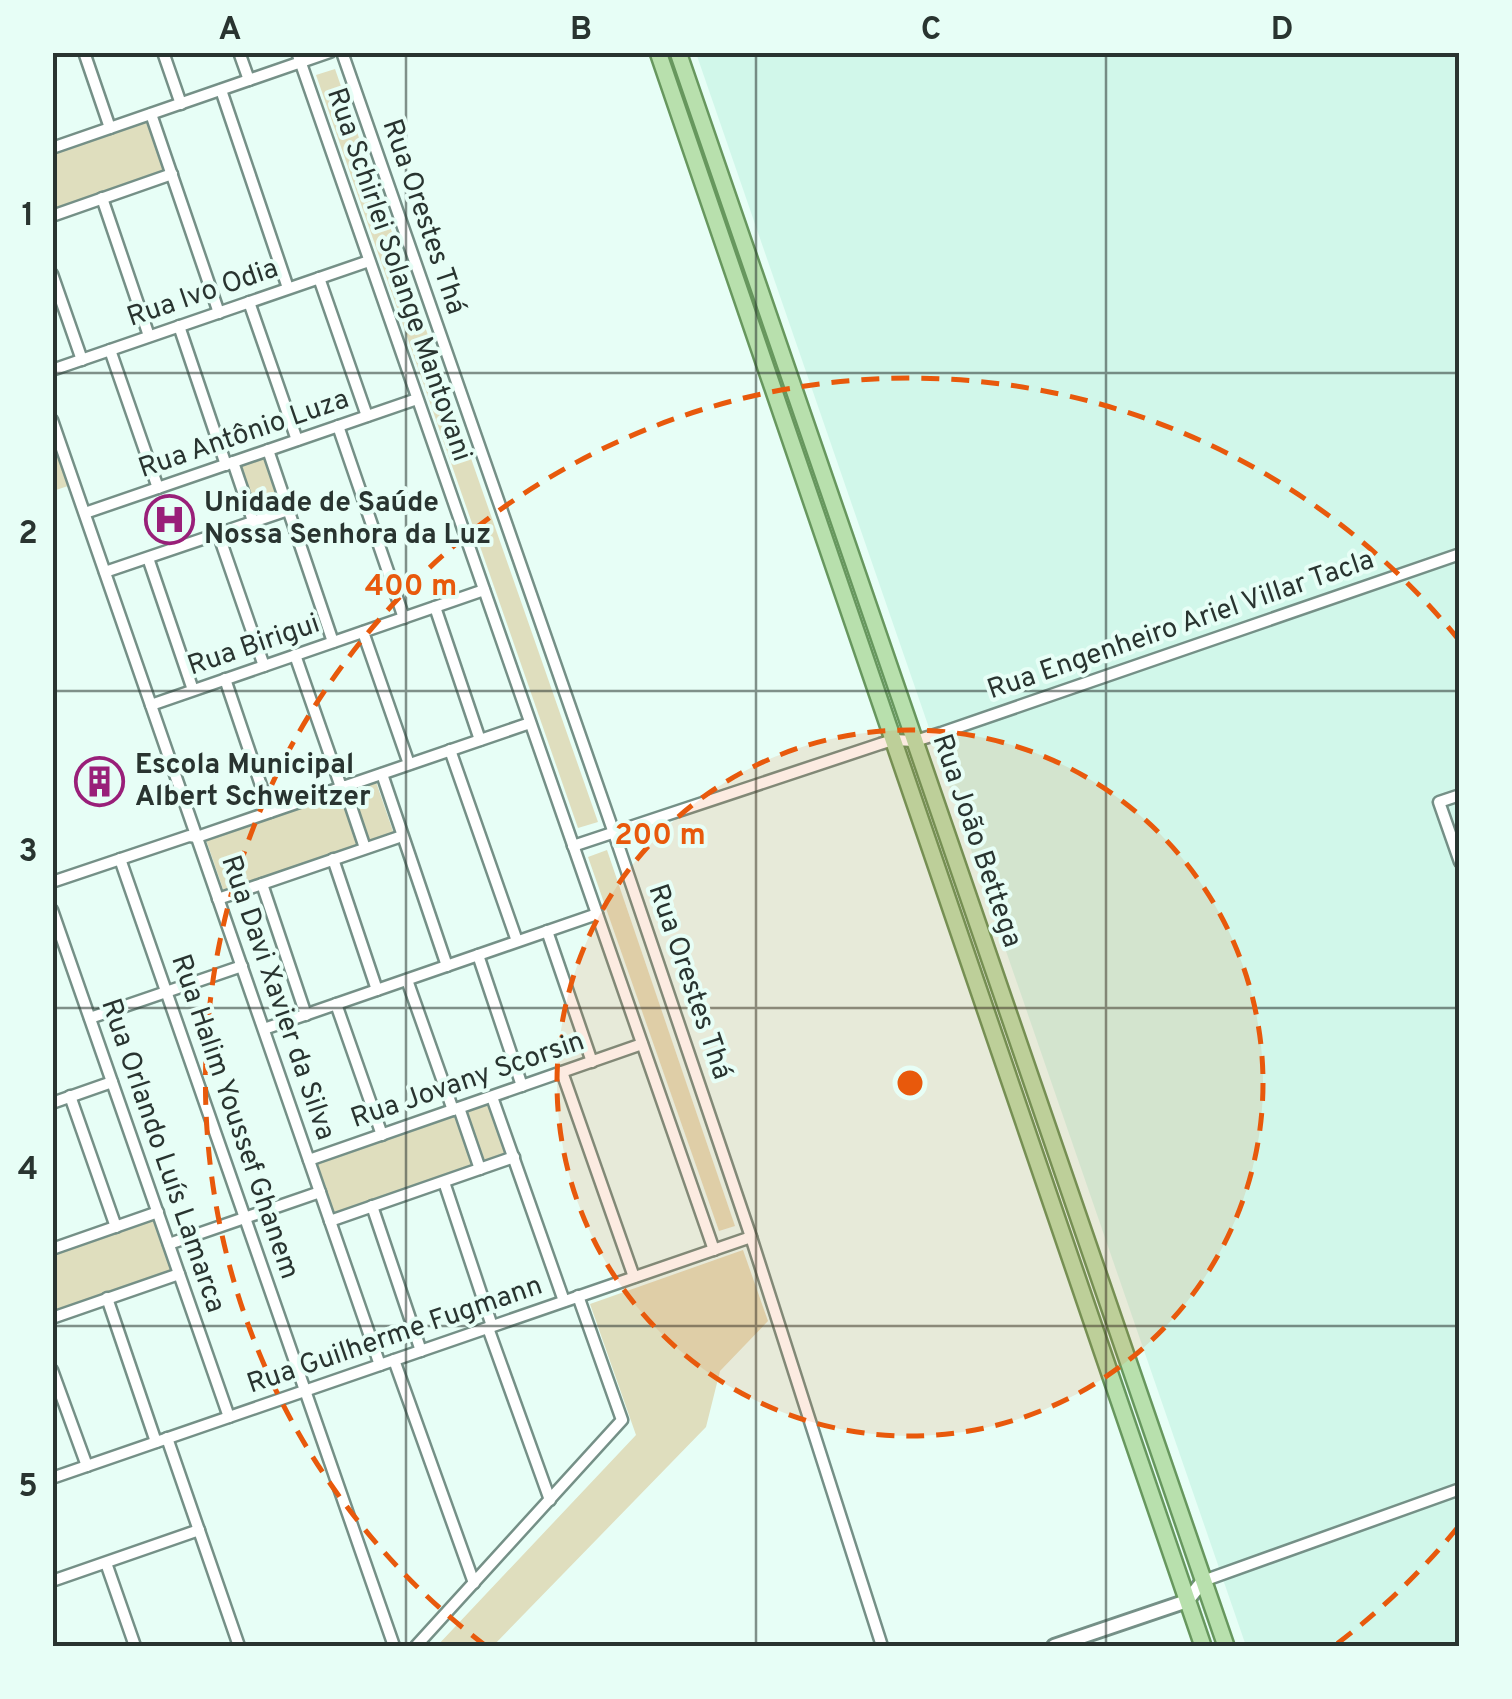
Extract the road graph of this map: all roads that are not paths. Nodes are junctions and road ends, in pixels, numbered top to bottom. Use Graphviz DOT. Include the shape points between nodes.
graph roads {
  1 [pos="84,52"];
  2 [pos="163,52"];
  3 [pos="239,52"];
  4 [pos="330,52"];
  5 [pos="342,52"];
  6 [pos="658,52"];
  7 [pos="678,52"];
  8 [pos="298,58"];
  9 [pos="249,80"];
  10 [pos="220,90"];
  11 [pos="180,104"];
  12 [pos="151,114"];
  13 [pos="110,128"];
  14 [pos="52,148"];
  15 [pos="172,174"];
  16 [pos="102,198"];
  17 [pos="52,216"];
  18 [pos="369,260"];
  19 [pos="52,274"];
  20 [pos="319,278"];
  21 [pos="288,288"];
  22 [pos="250,302"];
  23 [pos="219,312"];
  24 [pos="179,326"];
  25 [pos="149,336"];
  26 [pos="110,350"];
  27 [pos="82,360"];
  28 [pos="52,370"];
  29 [pos="793,385"];
  30 [pos="773,390"];
  31 [pos="417,399"];
  32 [pos="367,416"];
  33 [pos="52,420"];
  34 [pos="338,426"];
  35 [pos="297,440"];
  36 [pos="268,450"];
  37 [pos="230,464"];
  38 [pos="158,488"];
  39 [pos="288,510"];
  40 [pos="85,513"];
  41 [pos="254,521"];
  42 [pos="218,534"];
  43 [pos="1460,554"];
  44 [pos="148,558"];
  45 [pos="105,572"];
  46 [pos="484,590"];
  47 [pos="435,607"];
  48 [pos="404,618"];
  49 [pos="363,632"];
  50 [pos="333,642"];
  51 [pos="295,656"];
  52 [pos="264,666"];
  53 [pos="225,680"];
  54 [pos="193,690"];
  55 [pos="151,705"];
  56 [pos="530,723"];
  57 [pos="480,740"];
  58 [pos="893,740"];
  59 [pos="915,741"];
  60 [pos="450,750"];
  61 [pos="409,764"];
  62 [pos="382,774"];
  63 [pos="342,787"];
  64 [pos="1460,795"];
  65 [pos="270,812"];
  66 [pos="614,833"];
  67 [pos="197,836"];
  68 [pos="402,836"];
  69 [pos="574,846"];
  70 [pos="365,848"];
  71 [pos="120,859"];
  72 [pos="333,859"];
  73 [pos="1460,862"];
  74 [pos="52,882"];
  75 [pos="262,884"];
  76 [pos="218,899"];
  77 [pos="52,910"];
  78 [pos="597,914"];
  79 [pos="547,931"];
  80 [pos="517,941"];
  81 [pos="66,951"];
  82 [pos="478,955"];
  83 [pos="52,956"];
  84 [pos="242,966"];
  85 [pos="446,966"];
  86 [pos="407,980"];
  87 [pos="377,990"];
  88 [pos="166,992"];
  89 [pos="336,1004"];
  90 [pos="306,1014"];
  91 [pos="90,1018"];
  92 [pos="264,1029"];
  93 [pos="642,1044"];
  94 [pos="592,1062"];
  95 [pos="562,1072"];
  96 [pos="112,1082"];
  97 [pos="522,1086"];
  98 [pos="70,1096"];
  99 [pos="492,1096"];
  100 [pos="52,1103"];
  101 [pos="456,1109"];
  102 [pos="382,1135"];
  103 [pos="514,1157"];
  104 [pos="309,1160"];
  105 [pos="1060,1164"];
  106 [pos="480,1169"];
  107 [pos="1040,1172"];
  108 [pos="444,1182"];
  109 [pos="1069,1190"];
  110 [pos="320,1192"];
  111 [pos="1049,1197"];
  112 [pos="372,1206"];
  113 [pos="158,1212"];
  114 [pos="245,1218"];
  115 [pos="330,1221"];
  116 [pos="116,1227"];
  117 [pos="752,1237"];
  118 [pos="169,1244"];
  119 [pos="52,1249"];
  120 [pos="714,1250"];
  121 [pos="179,1274"];
  122 [pos="634,1277"];
  123 [pos="578,1296"];
  124 [pos="107,1298"];
  125 [pos="564,1302"];
  126 [pos="52,1318"];
  127 [pos="490,1327"];
  128 [pos="421,1351"];
  129 [pos="394,1360"];
  130 [pos="380,1365"];
  131 [pos="52,1370"];
  132 [pos="305,1390"];
  133 [pos="229,1417"];
  134 [pos="162,1440"];
  135 [pos="86,1466"];
  136 [pos="52,1478"];
  137 [pos="1460,1488"];
  138 [pos="550,1500"];
  139 [pos="199,1530"];
  140 [pos="106,1563"];
  141 [pos="1204,1580"];
  142 [pos="52,1581"];
  143 [pos="474,1582"];
  144 [pos="1187,1600"];
  145 [pos="135,1646"];
  146 [pos="240,1646"];
  147 [pos="394,1646"];
  148 [pos="416,1646"];
  149 [pos="882,1646"];
  150 [pos="1054,1646"];
  151 [pos="1202,1646"];
  152 [pos="1226,1646"];
  1 -- 13 [label="street"];
  2 -- 11 [label="street"];
  3 -- 9 [label="street"];
  4 -- 8 [label="street"];
  5 -- 66 [label="street, Rua Orestes Thá"];
  6 -- 30 [label="main road, Rua João Bettega"];
  7 -- 29 [label="main road, Rua João Bettega"];
  8 -- 9 [label="street"];
  8 -- 18 [label="street, Rua Schirlei Solange Mantovani"];
  9 -- 10 [label="street"];
  10 -- 11 [label="street"];
  10 -- 21 [label="street"];
  11 -- 12 [label="street"];
  12 -- 13 [label="street"];
  12 -- 15 [label="street"];
  13 -- 14 [label="street"];
  15 -- 16 [label="street"];
  15 -- 23 [label="street"];
  16 -- 17 [label="street"];
  16 -- 25 [label="street"];
  18 -- 20 [label="street, Rua Ivo Odia"];
  18 -- 31 [label="street, Rua Schirlei Solange Mantovani"];
  19 -- 27 [label="street"];
  20 -- 21 [label="street, Rua Ivo Odia"];
  20 -- 32 [label="street"];
  21 -- 22 [label="street, Rua Ivo Odia"];
  22 -- 23 [label="street, Rua Ivo Odia"];
  22 -- 35 [label="street"];
  23 -- 24 [label="street, Rua Ivo Odia"];
  24 -- 25 [label="street, Rua Ivo Odia"];
  24 -- 37 [label="street"];
  25 -- 26 [label="street, Rua Ivo Odia"];
  26 -- 27 [label="street, Rua Ivo Odia"];
  26 -- 38 [label="street"];
  27 -- 28 [label="street, Rua Ivo Odia"];
  29 -- 30 [label="main road"];
  29 -- 59 [label="main road, Rua João Bettega"];
  30 -- 58 [label="main road, Rua João Bettega"];
  31 -- 32 [label="street, Rua Antônio Luza"];
  31 -- 46 [label="street, Rua Schirlei Solange Mantovani"];
  32 -- 34 [label="street, Rua Antônio Luza"];
  33 -- 40 [label="street, Rua Davi Xavier da Silva"];
  34 -- 35 [label="street, Rua Antônio Luza"];
  34 -- 48 [label="street"];
  35 -- 36 [label="street, Rua Antônio Luza"];
  36 -- 37 [label="street, Rua Antônio Luza"];
  36 -- 39 [label="street"];
  37 -- 38 [label="street, Rua Antônio Luza"];
  37 -- 41 [label="street"];
  38 -- 40 [label="street, Rua Antônio Luza"];
  39 -- 41 [label="street"];
  39 -- 50 [label="street"];
  40 -- 45 [label="street, Rua Davi Xavier da Silva"];
  41 -- 42 [label="street"];
  42 -- 44 [label="street"];
  42 -- 52 [label="street"];
  43 -- 59 [label="street, Rua Engenheiro Ariel Villar Tacla"];
  44 -- 45 [label="street"];
  44 -- 54 [label="street"];
  45 -- 55 [label="street, Rua Davi Xavier da Silva"];
  46 -- 47 [label="street, Rua Birigui"];
  46 -- 56 [label="street, Rua Schirlei Solange Mantovani"];
  47 -- 48 [label="street, Rua Birigui"];
  47 -- 57 [label="street"];
  48 -- 49 [label="street, Rua Birigui"];
  49 -- 50 [label="street, Rua Birigui"];
  49 -- 61 [label="street"];
  50 -- 51 [label="street, Rua Birigui"];
  51 -- 52 [label="street, Rua Birigui"];
  51 -- 63 [label="street"];
  52 -- 53 [label="street, Rua Birigui"];
  53 -- 54 [label="street, Rua Birigui"];
  53 -- 65 [label="street"];
  54 -- 55 [label="street, Rua Birigui"];
  55 -- 67 [label="street, Rua Davi Xavier da Silva"];
  56 -- 57 [label="street"];
  56 -- 69 [label="street, Rua Schirlei Solange Mantovani"];
  57 -- 60 [label="street"];
  58 -- 59 [label="street, Rua Engenheiro Ariel Villar Tacla"];
  58 -- 66 [label="street, Rua Engenheiro Ariel Villar Tacla"];
  58 -- 107 [label="main road, Rua João Bettega"];
  59 -- 105 [label="main road, Rua João Bettega"];
  60 -- 61 [label="street"];
  60 -- 80 [label="street"];
  61 -- 62 [label="street"];
  62 -- 63 [label="street"];
  62 -- 68 [label="street"];
  63 -- 65 [label="street"];
  63 -- 70 [label="street"];
  64 -- 73 [label="street" via="1439,802"];
  65 -- 67 [label="street"];
  66 -- 69 [label="street, Rua Engenheiro Ariel Villar Tacla"];
  66 -- 117 [label="street, Rua Orestes Thá"];
  67 -- 71 [label="street"];
  67 -- 76 [label="street, Rua Davi Xavier da Silva"];
  68 -- 70 [label="street"];
  68 -- 85 [label="street"];
  69 -- 78 [label="street, Rua Schirlei Solange Mantovani"];
  70 -- 72 [label="street"];
  71 -- 74 [label="street"];
  71 -- 88 [label="street, Rua Halim Youssef Ghanem"];
  72 -- 75 [label="street"];
  72 -- 87 [label="street"];
  75 -- 76 [label="street"];
  75 -- 90 [label="street"];
  76 -- 84 [label="street, Rua Davi Xavier da Silva"];
  77 -- 81 [label="street, Rua Orlando Luís Lamarca"];
  78 -- 79 [label="street"];
  78 -- 93 [label="street, Rua Schirlei Solange Mantovani"];
  79 -- 80 [label="street"];
  79 -- 94 [label="street"];
  80 -- 82 [label="street"];
  81 -- 83 [label="street"];
  81 -- 91 [label="street, Rua Orlando Luís Lamarca"];
  82 -- 85 [label="street"];
  82 -- 97 [label="street"];
  84 -- 88 [label="street"];
  84 -- 92 [label="street, Rua Davi Xavier da Silva"];
  85 -- 86 [label="street"];
  86 -- 87 [label="street"];
  86 -- 101 [label="street"];
  87 -- 89 [label="street"];
  88 -- 91 [label="street"];
  88 -- 114 [label="street, Rua Halim Youssef Ghanem"];
  89 -- 90 [label="street"];
  89 -- 102 [label="street"];
  90 -- 92 [label="street"];
  91 -- 96 [label="street, Rua Orlando Luís Lamarca"];
  92 -- 104 [label="street, Rua Davi Xavier da Silva"];
  93 -- 94 [label="street, Rua Jovany Scorsin"];
  93 -- 120 [label="street, Rua Schirlei Solange Mantovani"];
  94 -- 95 [label="street, Rua Jovany Scorsin"];
  95 -- 97 [label="street, Rua Jovany Scorsin"];
  95 -- 122 [label="street"];
  96 -- 98 [label="street"];
  96 -- 113 [label="street, Rua Orlando Luís Lamarca"];
  97 -- 99 [label="street, Rua Jovany Scorsin"];
  98 -- 100 [label="street"];
  98 -- 116 [label="street"];
  99 -- 101 [label="street, Rua Jovany Scorsin"];
  99 -- 103 [label="street"];
  101 -- 102 [label="street, Rua Jovany Scorsin"];
  101 -- 106 [label="street"];
  102 -- 104 [label="street, Rua Jovany Scorsin"];
  103 -- 106 [label="street"];
  103 -- 125 [label="street"];
  104 -- 110 [label="street, Rua Davi Xavier da Silva"];
  105 -- 107 [label="main road"];
  105 -- 109 [label="main road, Rua João Bettega"];
  106 -- 108 [label="street"];
  107 -- 111 [label="main road, Rua João Bettega"];
  108 -- 112 [label="street"];
  108 -- 127 [label="street"];
  109 -- 111 [label="main road"];
  109 -- 141 [label="main road, Rua João Bettega"];
  110 -- 114 [label="street"];
  110 -- 115 [label="street, Rua Davi Xavier da Silva"];
  111 -- 144 [label="main road, Rua João Bettega"];
  112 -- 115 [label="street"];
  112 -- 128 [label="street"];
  113 -- 116 [label="street"];
  113 -- 118 [label="street, Rua Orlando Luís Lamarca"];
  114 -- 118 [label="street"];
  114 -- 132 [label="street, Rua Halim Youssef Ghanem"];
  115 -- 130 [label="street, Rua Davi Xavier da Silva"];
  116 -- 119 [label="street"];
  117 -- 120 [label="street, Rua Guilherme Fugmann"];
  117 -- 149 [label="street, Rua Orestes Thá"];
  118 -- 121 [label="street, Rua Orlando Luís Lamarca"];
  120 -- 122 [label="street, Rua Guilherme Fugmann"];
  121 -- 124 [label="street"];
  121 -- 133 [label="street, Rua Orlando Luís Lamarca"];
  122 -- 123 [label="street, Rua Guilherme Fugmann"];
  123 -- 125 [label="street, Rua Guilherme Fugmann"];
  123 -- 138 [label="street" via="622,1420"];
  124 -- 126 [label="street"];
  124 -- 134 [label="street"];
  125 -- 127 [label="street, Rua Guilherme Fugmann"];
  127 -- 128 [label="street, Rua Guilherme Fugmann"];
  127 -- 138 [label="street"];
  128 -- 129 [label="street, Rua Guilherme Fugmann"];
  129 -- 130 [label="street, Rua Guilherme Fugmann"];
  129 -- 143 [label="street"];
  130 -- 132 [label="street, Rua Guilherme Fugmann"];
  131 -- 135 [label="street"];
  132 -- 133 [label="street, Rua Guilherme Fugmann"];
  132 -- 147 [label="street, Rua Halim Youssef Ghanem"];
  133 -- 134 [label="street, Rua Guilherme Fugmann"];
  134 -- 135 [label="street, Rua Guilherme Fugmann"];
  134 -- 139 [label="street"];
  135 -- 136 [label="street, Rua Guilherme Fugmann"];
  137 -- 141 [label="street"];
  138 -- 143 [label="street"];
  139 -- 140 [label="street"];
  139 -- 146 [label="street"];
  140 -- 142 [label="street"];
  140 -- 145 [label="street"];
  141 -- 144 [label="street"];
  141 -- 152 [label="main road, Rua João Bettega"];
  143 -- 148 [label="street"];
  144 -- 150 [label="street"];
  144 -- 151 [label="main road, Rua João Bettega"];
}
